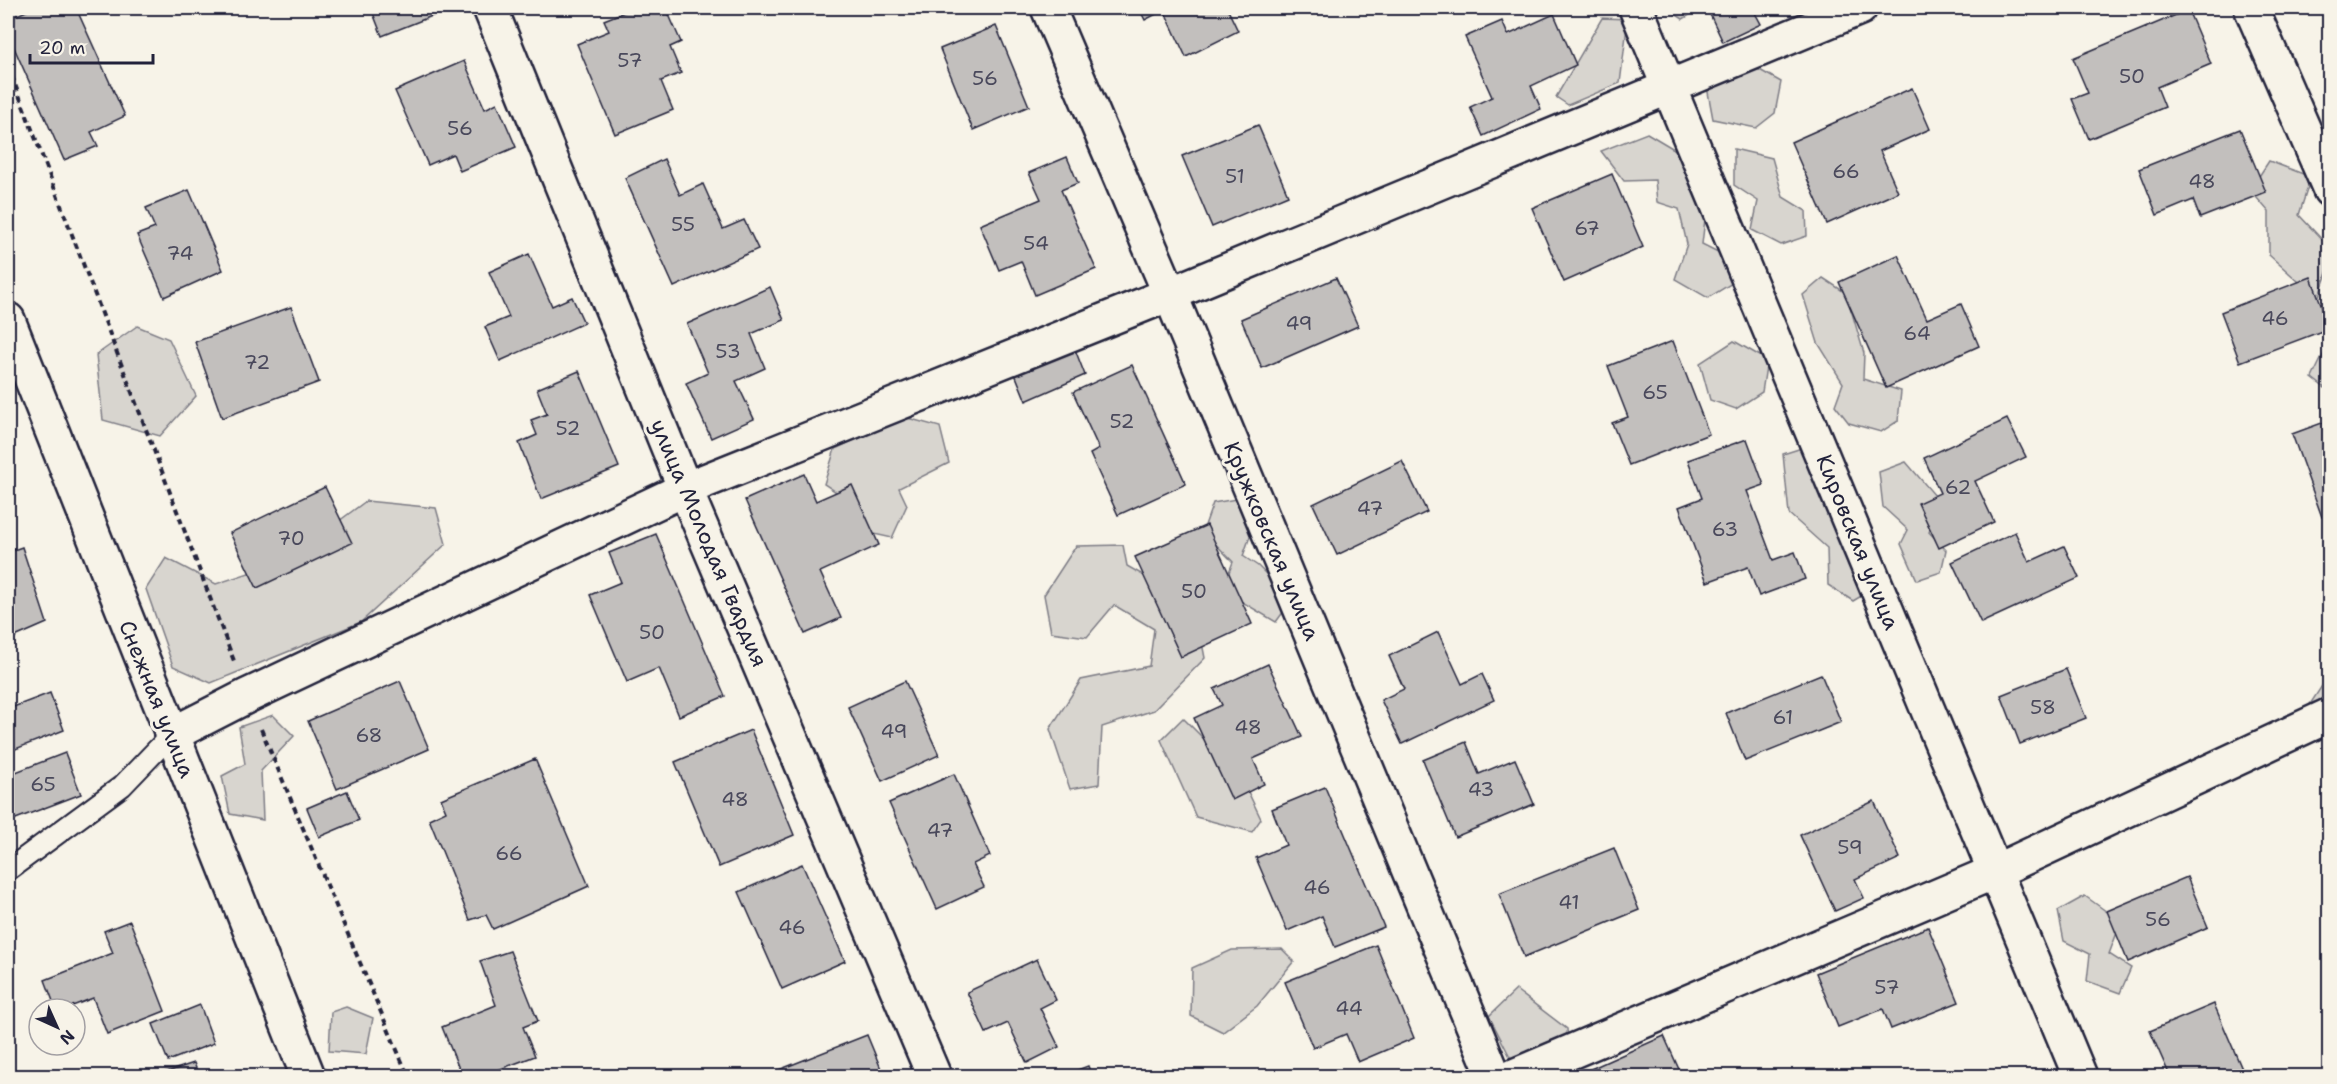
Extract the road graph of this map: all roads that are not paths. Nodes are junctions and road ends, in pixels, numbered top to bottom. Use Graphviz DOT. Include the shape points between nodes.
graph roads {
  1 [pos="490,8"];
  2 [pos="1048,8"];
  3 [pos="1636,8"];
  4 [pos="1860,8"];
  5 [pos="2251,8"];
  6 [pos="1670,86"];
  7 [pos="2330,190"];
  8 [pos="1170,294"];
  9 [pos="8,320"];
  10 [pos="685,489"];
  11 [pos="2330,715"];
  12 [pos="171,735"];
  13 [pos="8,870"];
  14 [pos="1994,872"];
  15 [pos="308,1077"];
  16 [pos="934,1077"];
  17 [pos="1494,1077"];
  18 [pos="1514,1077"];
  19 [pos="2080,1077"];
  1 -- 10 [label="street, улица Молодая Гвардия"];
  2 -- 8 [label="street, Кружковская улица"];
  3 -- 6 [label="street, Кировская улица"];
  4 -- 6 [label="street"];
  5 -- 7 [label="street"];
  6 -- 8 [label="street"];
  6 -- 14 [label="street, Кировская улица"];
  8 -- 10 [label="street"];
  8 -- 17 [label="street, Кружковская улица"];
  9 -- 12 [label="street, Снежная улица"];
  10 -- 12 [label="street"];
  10 -- 16 [label="street, улица Молодая Гвардия"];
  11 -- 14 [label="street"];
  12 -- 13 [label="lane" via="122,786"];
  12 -- 15 [label="street, Снежная улица"];
  14 -- 18 [label="street"];
  14 -- 19 [label="street, Кировская улица"];
}
